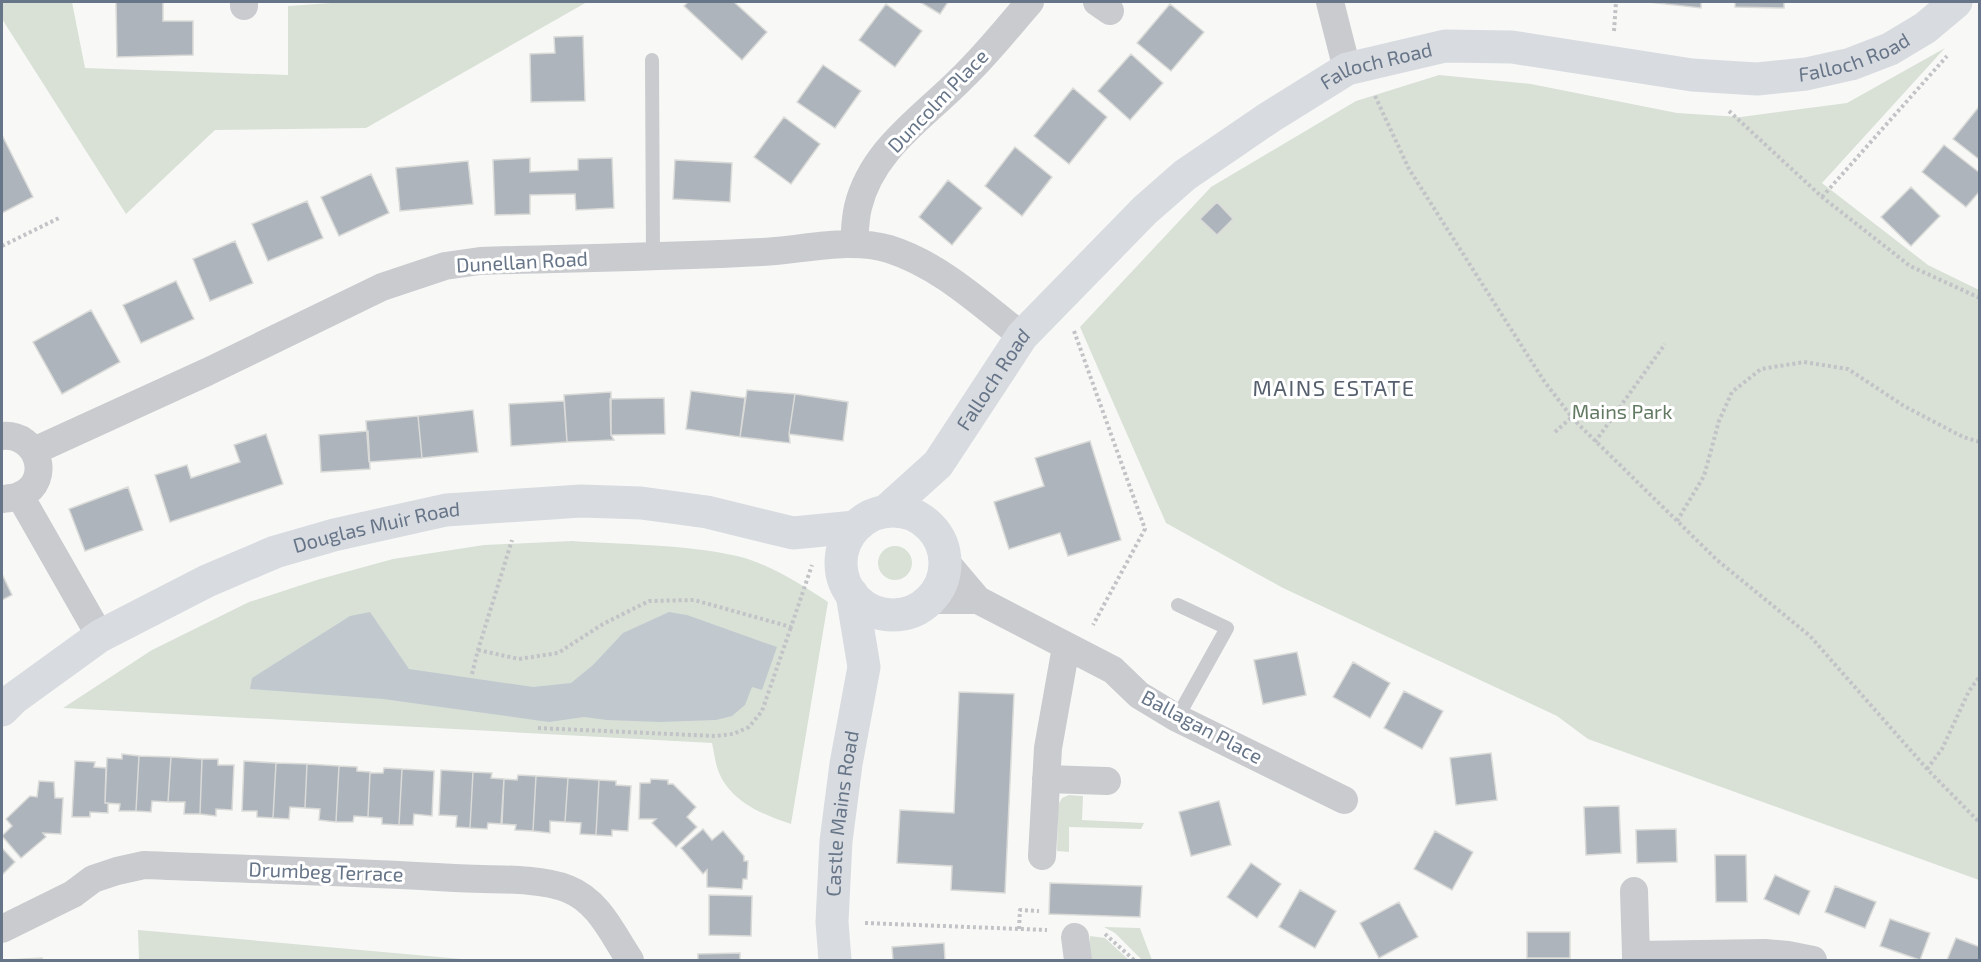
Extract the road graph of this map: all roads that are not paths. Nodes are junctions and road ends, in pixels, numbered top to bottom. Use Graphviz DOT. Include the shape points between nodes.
graph roads {
  1 [pos="1030,2"];
  2 [pos="1330,2"];
  3 [pos="1956,2"];
  4 [pos="652,60"];
  5 [pos="1354,67"];
  6 [pos="854,244"];
  7 [pos="653,256"];
  8 [pos="1022,336"];
  9 [pos="2,436"];
  10 [pos="34,451"];
  11 [pos="938,464"];
  12 [pos="11,498"];
  13 [pos="886,511"];
  14 [pos="855,526"];
  15 [pos="934,529"];
  16 [pos="804,543"];
  17 [pos="945,561"];
  18 [pos="847,585"];
  19 [pos="978,600"];
  20 [pos="1179,605"];
  21 [pos="917,607"];
  22 [pos="100,636"];
  23 [pos="1077,640"];
  24 [pos="864,668"];
  25 [pos="2,710"];
  26 [pos="1177,718"];
  27 [pos="1046,779"];
  28 [pos="1107,781"];
  29 [pos="1344,800"];
  30 [pos="1042,856"];
  31 [pos="1634,891"];
  32 [pos="2,929"];
  33 [pos="1636,958"];
  34 [pos="630,960"];
  35 [pos="835,960"];
  36 [pos="1813,960"];
  1 -- 6 [label="street, Duncolm Place" via="963,78 905,129 875,167 857,208"];
  2 -- 5 [label="street"];
  3 -- 5 [label="street, Falloch Road" via="1925,28 1890,49 1851,64 1806,74 1757,79 1692,75 1512,47 1445,45"];
  4 -- 7 [label="lane"];
  5 -- 8 [label="street, Falloch Road" via="1270,117 1185,175 1144,210"];
  6 -- 7 [label="street, Dunellan Road"];
  6 -- 8 [label="street, Dunellan Road" via="888,249 926,264"];
  7 -- 10 [label="street, Dunellan Road" via="480,261 445,266 382,287"];
  8 -- 11 [label="street, Falloch Road"];
  9 -- 10 [label="street" via="13,435"];
  10 -- 12 [label="street" via="37,479 31,489"];
  11 -- 13 [label="street, Falloch Road"];
  11 -- 15 [label="street, Falloch Road"];
  12 -- 22 [label="street"];
  13 -- 14 [label="street"];
  13 -- 15 [label="street" via="904,512"];
  14 -- 16 [label="street, Douglas Muir Road"];
  14 -- 18 [label="street" via="843,549"];
  15 -- 17 [label="street"];
  16 -- 18 [label="street, Douglas Muir Road"];
  16 -- 22 [label="street, Douglas Muir Road" via="707,512 641,503 581,501 446,510 275,552 207,580"];
  17 -- 19 [label="street, Ballagan Place"];
  17 -- 21 [label="street" via="938,589"];
  18 -- 21 [label="street" via="862,605 876,611 890,615"];
  18 -- 24 [label="street, Castle Mains Road"];
  19 -- 21 [label="street, Ballagan Place"];
  19 -- 23 [label="street, Ballagan Place"];
  20 -- 26 [label="lane" via="1227,628"];
  21 -- 24 [label="street, Castle Mains Road"];
  22 -- 25 [label="street, Douglas Muir Road"];
  23 -- 26 [label="street, Ballagan Place" via="1139,695"];
  23 -- 27 [label="street" via="1048,748"];
  24 -- 35 [label="street, Castle Mains Road" via="836,841 832,922"];
  26 -- 29 [label="street, Ballagan Place"];
  27 -- 28 [label="street"];
  27 -- 30 [label="street"];
  31 -- 33 [label="street"];
  32 -- 34 [label="street, Drumbeg Terrace" via="73,894 93,879 144,865 434,877 541,883 568,889 587,901 606,922"];
  33 -- 36 [label="street" via="1765,953"];
}
